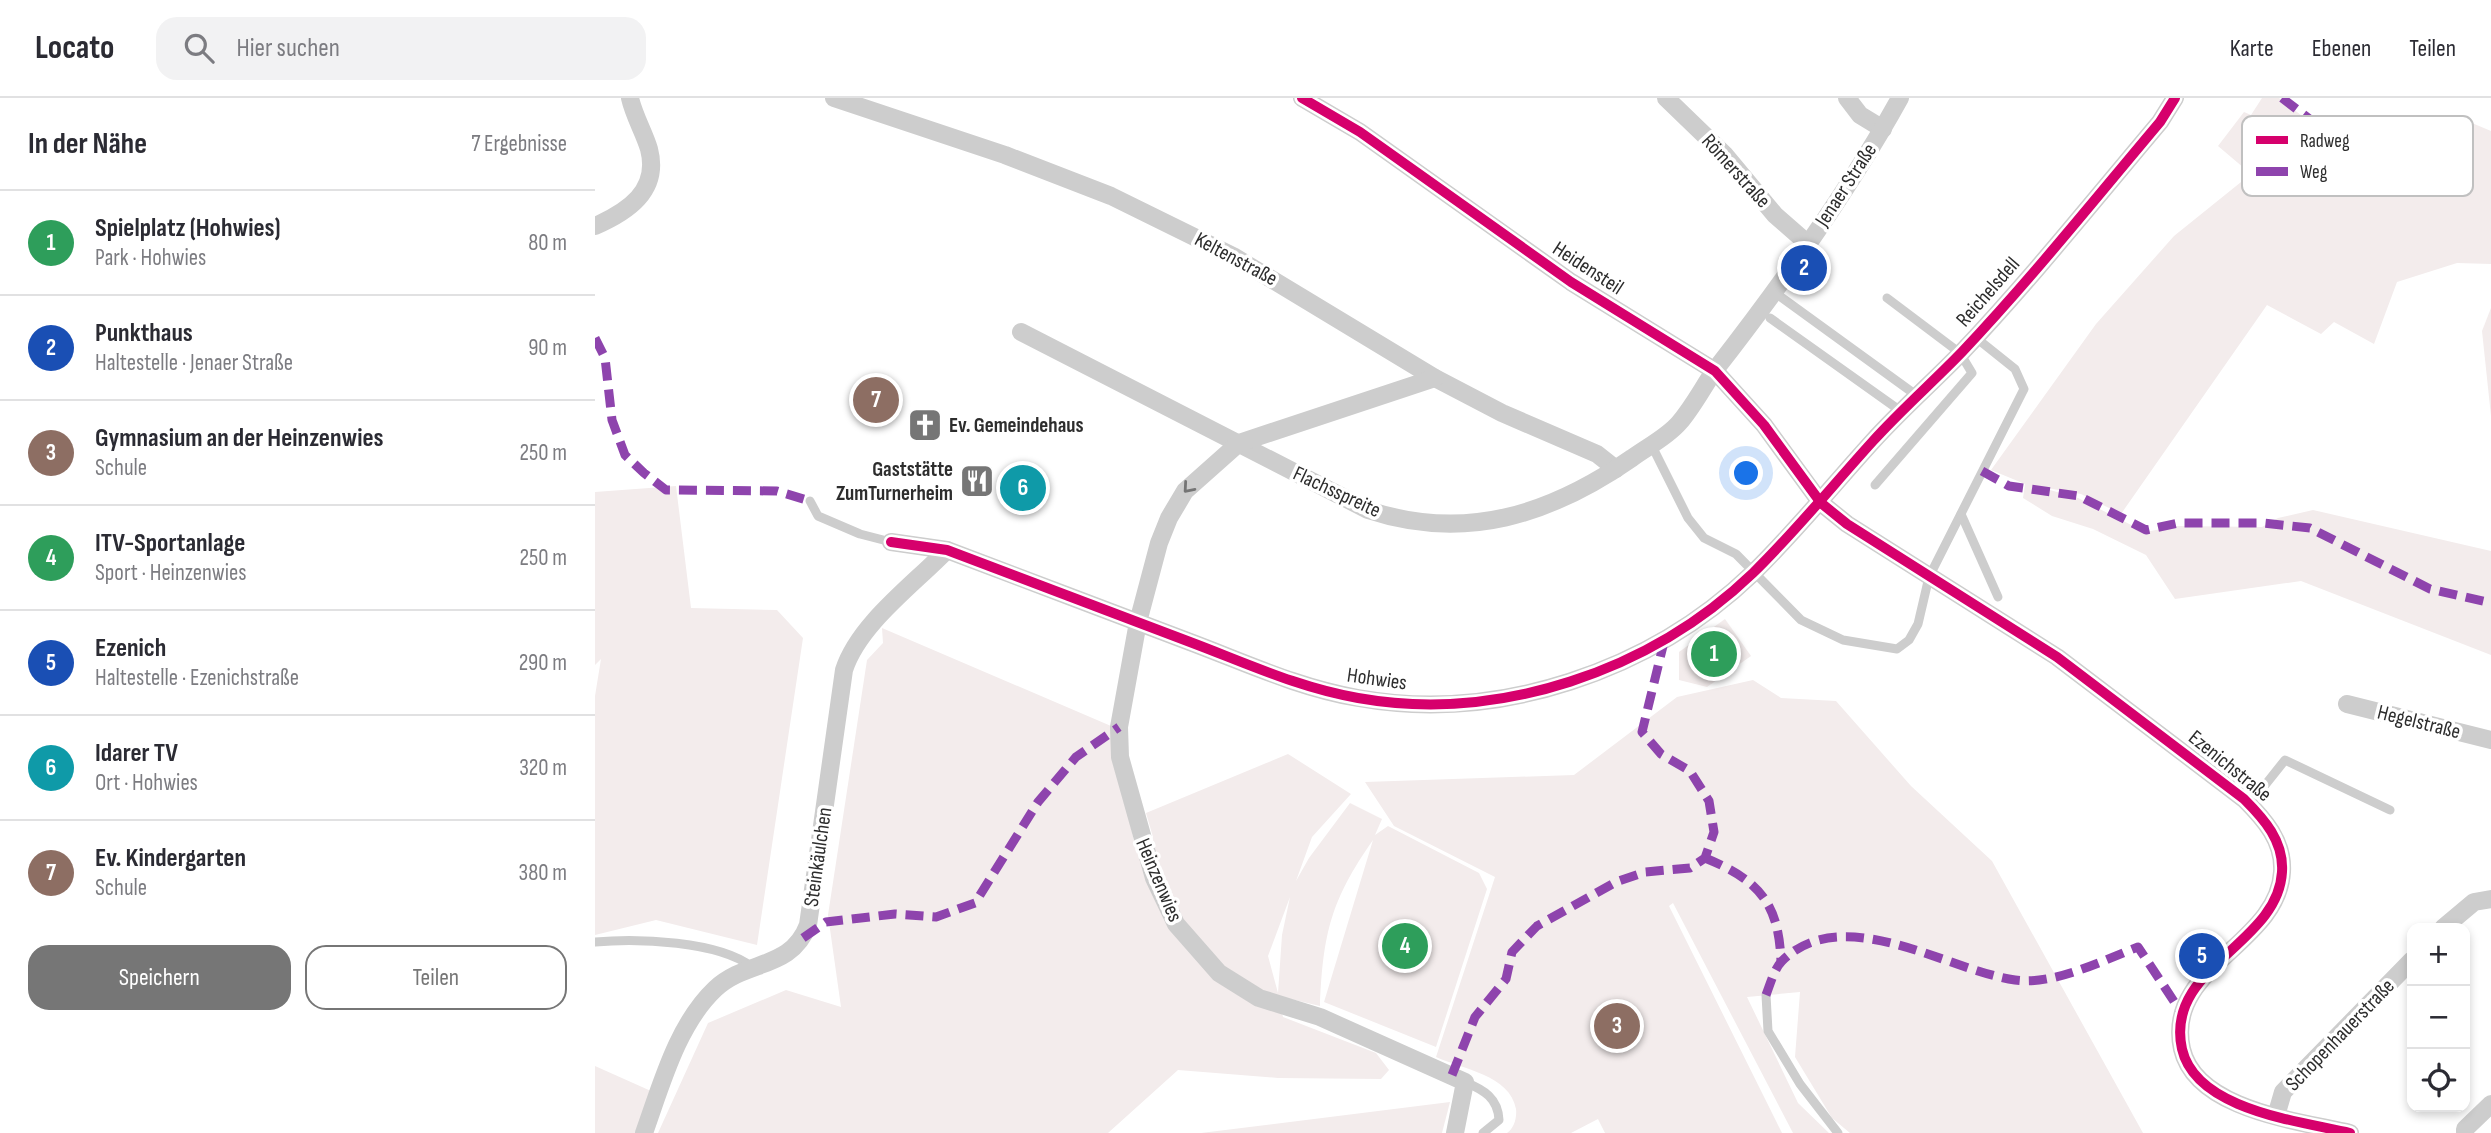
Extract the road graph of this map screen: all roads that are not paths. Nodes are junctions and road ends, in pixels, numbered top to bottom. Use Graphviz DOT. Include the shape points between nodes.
graph roads {
  1 [pos="630,98"];
  2 [pos="834,98"];
  3 [pos="1302,98"];
  4 [pos="1666,98"];
  5 [pos="1847,98"];
  6 [pos="1900,98"];
  7 [pos="2175,98"];
  8 [pos="1883,129"];
  9 [pos="595,226"];
  10 [pos="1807,243"];
  11 [pos="1774,292"];
  12 [pos="1887,298"];
  13 [pos="1770,318"];
  14 [pos="1021,332"];
  15 [pos="1975,337"];
  16 [pos="1960,354"];
  17 [pos="1715,371"];
  18 [pos="1435,378"];
  19 [pos="1916,395"];
  20 [pos="1902,412"];
  21 [pos="1239,443"];
  22 [pos="1651,444"];
  23 [pos="1616,469"];
  24 [pos="1875,485"];
  25 [pos="810,501"];
  26 [pos="1821,503"];
  27 [pos="1961,514"];
  28 [pos="891,542"];
  29 [pos="947,550"];
  30 [pos="1752,574"];
  31 [pos="1929,577"];
  32 [pos="1998,597"];
  33 [pos="1138,622"];
  34 [pos="2347,704"];
  35 [pos="2491,740"];
  36 [pos="2250,804"];
  37 [pos="2390,810"];
  38 [pos="2491,900"];
  39 [pos="2449,923"];
  40 [pos="595,942"];
  41 [pos="2407,965"];
  42 [pos="752,967"];
  43 [pos="1766,995"];
  44 [pos="1465,1082"];
  45 [pos="2491,1104"];
  46 [pos="2276,1116"];
  47 [pos="644,1133"];
  48 [pos="1455,1133"];
  49 [pos="1483,1133"];
  50 [pos="1838,1133"];
  51 [pos="2350,1133"];
  52 [pos="2465,1133"];
  1 -- 9 [label="street" via="650,152 647,185 633,206"];
  2 -- 18 [label="street, Keltenstraße" via="1041,167 1111,196 1233,256"];
  3 -- 17 [label="street, Heidensteil" via="1364,135 1571,282"];
  4 -- 10 [label="street, Römerstraße"];
  5 -- 8 [label="street" via="1860,115"];
  6 -- 8 [label="street, Jenaer Straße"];
  7 -- 15 [label="street, Reichelsdell" via="2160,122"];
  8 -- 10 [label="street, Jenaer Straße"];
  10 -- 11 [label="street, Jenaer Straße"];
  11 -- 17 [label="street, Jenaer Straße"];
  11 -- 19 [label="lane"];
  12 -- 16 [label="lane"];
  13 -- 20 [label="lane"];
  14 -- 21 [label="street, Flachsspreite"];
  15 -- 16 [label="street, Reichelsdell"];
  15 -- 27 [label="lane" via="2015,369 2024,389"];
  16 -- 19 [label="street, Reichelsdell"];
  16 -- 24 [label="lane" via="1972,373"];
  17 -- 22 [label="street, Flachsspreite" via="1678,424"];
  17 -- 26 [label="street, Heidensteil" via="1764,425"];
  18 -- 21 [label="street"];
  18 -- 23 [label="street, Keltenstraße" via="1597,454"];
  19 -- 20 [label="street, Reichelsdell"];
  20 -- 26 [label="street, Reichelsdell"];
  21 -- 23 [label="street, Flachsspreite" via="1368,510 1426,524 1457,526 1518,515 1576,492"];
  21 -- 33 [label="street, one-way" via="1196,479 1177,502 1159,543"];
  22 -- 23 [label="street, Flachsspreite"];
  22 -- 30 [label="lane" via="1688,518 1704,538 1736,554"];
  25 -- 28 [label="lane" via="818,516"];
  26 -- 30 [label="street, Hohwies"];
  26 -- 31 [label="street, Ezenichstraße"];
  27 -- 31 [label="lane"];
  27 -- 32 [label="lane"];
  28 -- 29 [label="street, Hohwies"];
  29 -- 33 [label="street, Hohwies"];
  29 -- 42 [label="street, Steinkäulchen" via="850,653 808,925 803,938 785,957"];
  30 -- 31 [label="lane" via="1801,620 1820,631 1843,640 1897,649 1918,624"];
  30 -- 33 [label="street, Hohwies" via="1664,642 1601,670 1545,689 1452,705 1360,699 1314,689"];
  31 -- 36 [label="street, Ezenichstraße" via="2057,657"];
  33 -- 44 [label="street, Heinzenwies" via="1119,727 1120,757 1154,878 1176,924 1219,972 1259,998 1320,1017"];
  34 -- 35 [label="street, Hegelstraße"];
  36 -- 37 [label="lane" via="2285,760"];
  36 -- 46 [label="street, Ezenichstraße" via="2265,818 2273,835 2282,857 2282,875 2262,919 2200,982 2181,1012 2178,1031 2184,1057 2200,1081 2230,1102"];
  38 -- 39 [label="street" via="2474,902"];
  40 -- 42 [label="lane" via="631,939 678,945 738,956"];
  41 -- 46 [label="street, Schopenhauerstraße" via="2283,1092"];
  42 -- 47 [label="street, Steinkäulchen" via="714,990 690,1022"];
  43 -- 50 [label="lane" via="1768,1031 1800,1084"];
  44 -- 48 [label="street"];
  44 -- 49 [label="lane" via="1482,1089 1499,1109 1499,1119"];
  45 -- 52 [label="street"];
  46 -- 51 [label="street, Ezenichstraße"];
}
